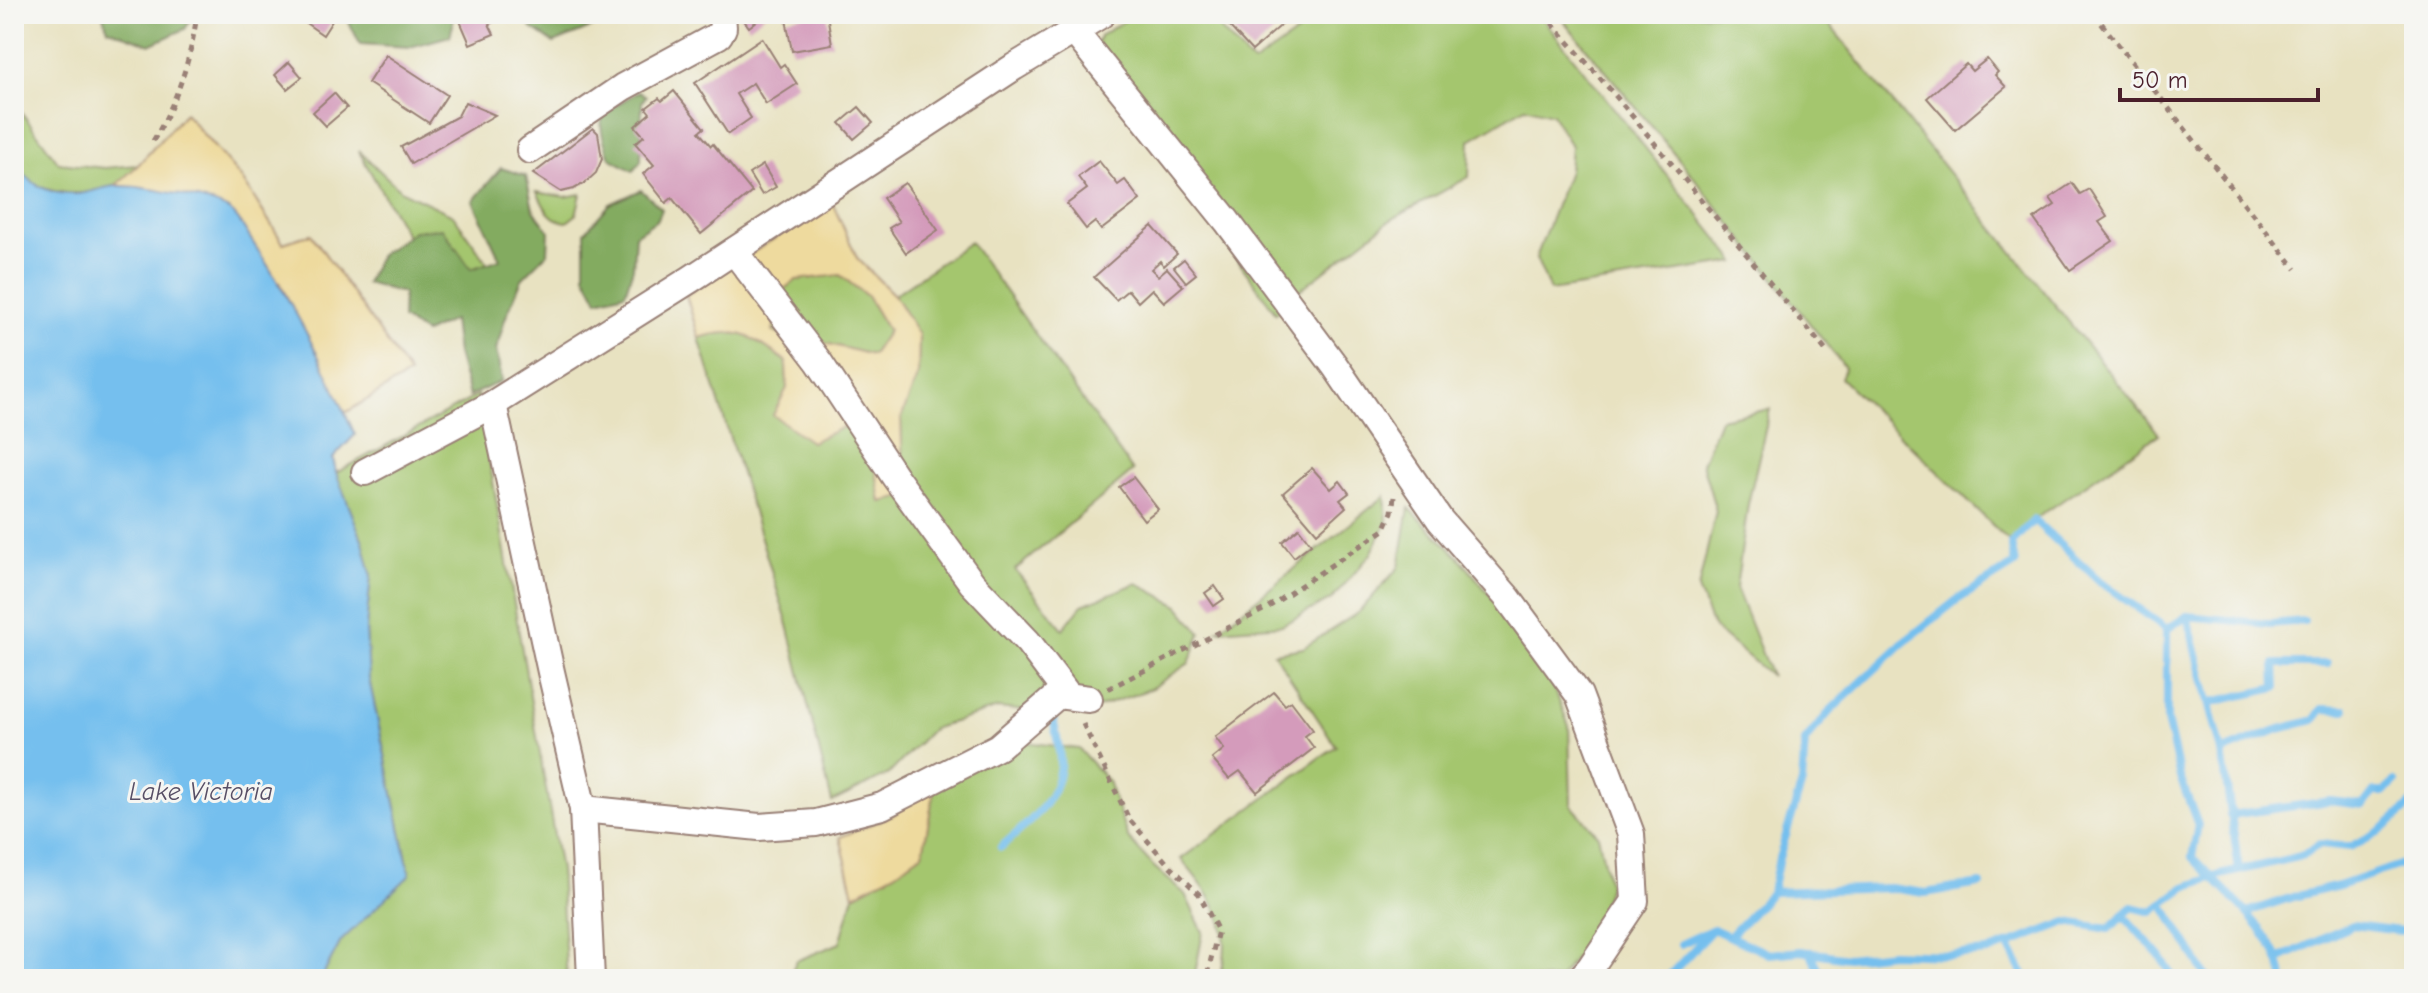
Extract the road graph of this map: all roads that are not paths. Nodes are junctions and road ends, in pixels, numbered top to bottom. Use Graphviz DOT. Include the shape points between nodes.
graph roads {
  1 [pos="1102,14"];
  2 [pos="722,23"];
  3 [pos="1074,31"];
  4 [pos="530,150"];
  5 [pos="734,251"];
  6 [pos="493,404"];
  7 [pos="365,472"];
  8 [pos="583,809"];
  9 [pos="591,979"];
  10 [pos="1580,979"];
  1 -- 3 [label="street"];
  2 -- 4 [label="street"];
  3 -- 5 [label="street"];
  3 -- 10 [label="street" via="1227,221 1440,520 1507,597 1579,695 1631,834 1635,901"];
  5 -- 6 [label="street"];
  5 -- 8 [label="street" via="819,362 972,583 1078,697 1058,695 998,747 882,806 816,823 759,827"];
  6 -- 7 [label="street"];
  6 -- 8 [label="street"];
  8 -- 9 [label="street"];
}
